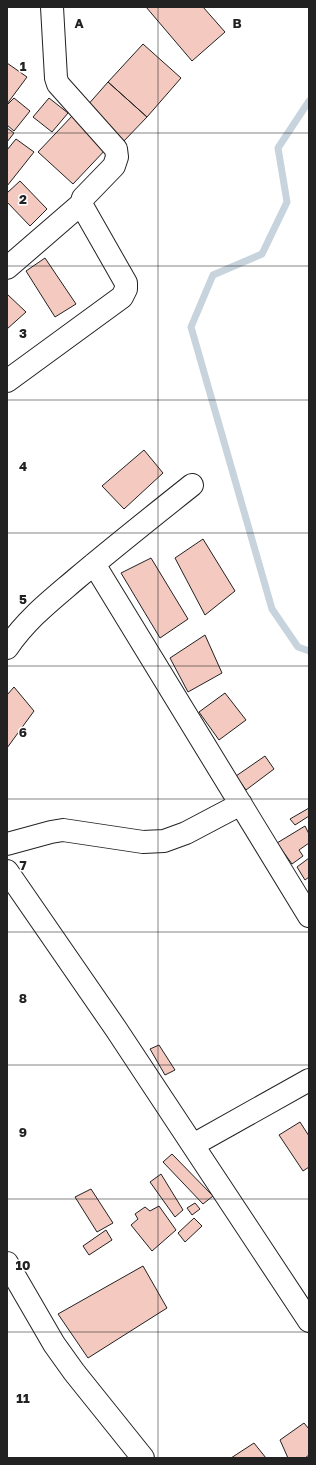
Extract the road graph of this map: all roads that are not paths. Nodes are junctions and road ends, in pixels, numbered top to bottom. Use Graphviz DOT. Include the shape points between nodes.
graph roads {
  1 [pos="52,7"];
  2 [pos="80,204"];
  3 [pos="7,268"];
  4 [pos="7,381"];
  5 [pos="192,485"];
  6 [pos="94,564"];
  7 [pos="11,634"];
  8 [pos="241,804"];
  9 [pos="7,844"];
  10 [pos="7,871"];
  11 [pos="309,916"];
  12 [pos="309,1080"];
  13 [pos="193,1145"];
  14 [pos="7,1263"];
  15 [pos="309,1321"];
  16 [pos="143,1458"];
  1 -- 2 [label="street" via="58,84 116,148 114,166"];
  2 -- 3 [label="street"];
  2 -- 4 [label="street" via="126,283 126,289 122,297"];
  5 -- 6 [label="street"];
  6 -- 7 [label="street"];
  6 -- 8 [label="street"];
  8 -- 9 [label="street" via="186,833 164,841 143,842 63,830"];
  8 -- 11 [label="street"];
  10 -- 13 [label="street"];
  12 -- 13 [label="street"];
  13 -- 15 [label="street"];
  14 -- 16 [label="street" via="54,1344"];
}
